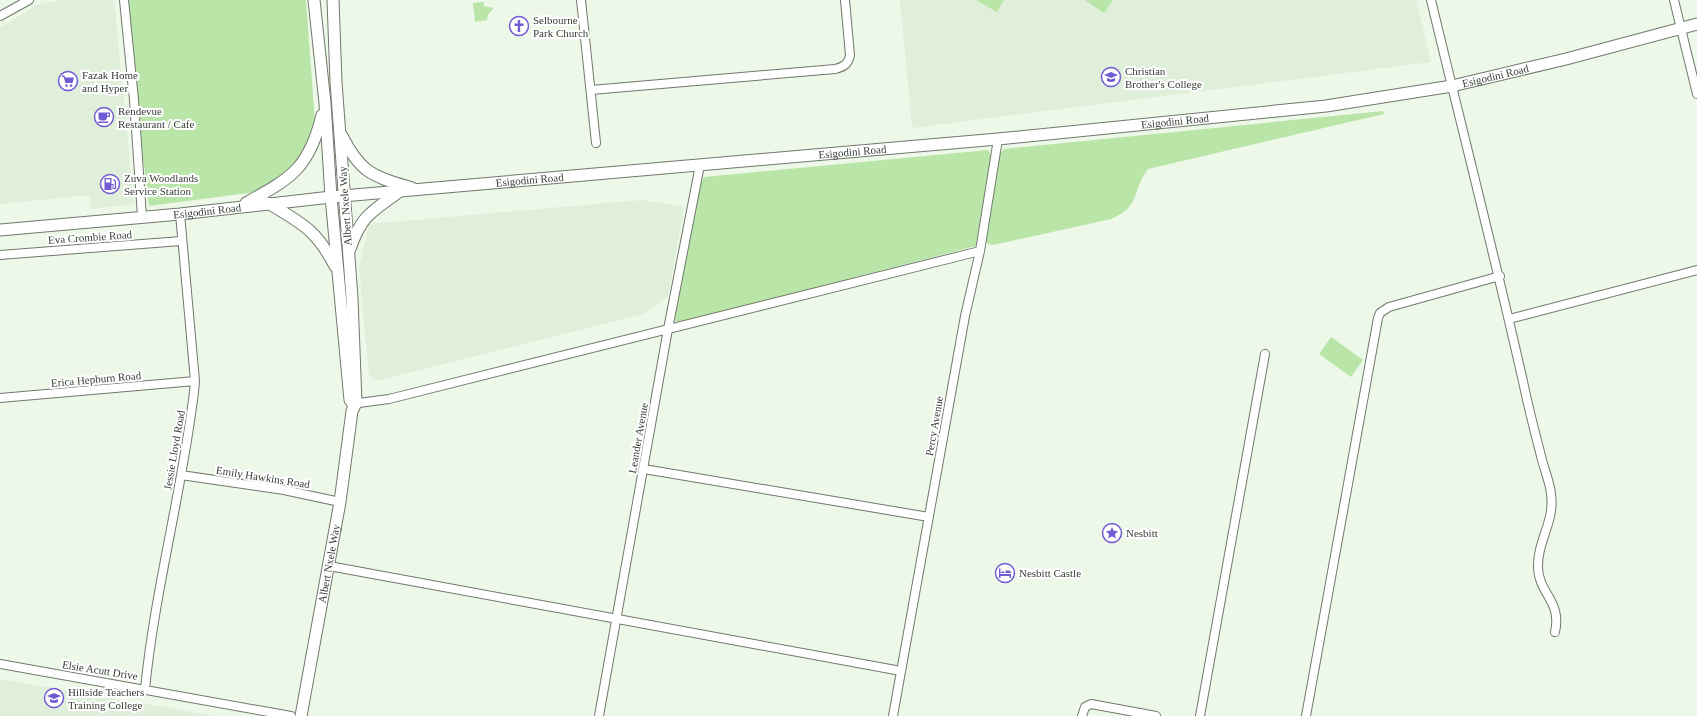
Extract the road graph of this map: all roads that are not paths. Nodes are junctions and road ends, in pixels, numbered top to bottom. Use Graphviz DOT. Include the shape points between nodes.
graph roads {
  1 [pos="29,0"];
  2 [pos="124,0"];
  3 [pos="314,0"];
  4 [pos="333,0"];
  5 [pos="581,0"];
  6 [pos="845,0"];
  7 [pos="1431,0"];
  8 [pos="1674,0"];
  9 [pos="0,16"];
  10 [pos="1697,24"];
  11 [pos="1682,28"];
  12 [pos="1452,86"];
  13 [pos="591,90"];
  14 [pos="1697,94"];
  15 [pos="325,103"];
  16 [pos="340,132"];
  17 [pos="998,139"];
  18 [pos="596,143"];
  19 [pos="700,165"];
  20 [pos="416,189"];
  21 [pos="400,190"];
  22 [pos="345,196"];
  23 [pos="331,197"];
  24 [pos="268,203"];
  25 [pos="240,206"];
  26 [pos="180,214"];
  27 [pos="142,217"];
  28 [pos="0,230"];
  29 [pos="181,241"];
  30 [pos="980,251"];
  31 [pos="0,255"];
  32 [pos="348,255"];
  33 [pos="1697,270"];
  34 [pos="338,271"];
  35 [pos="1500,276"];
  36 [pos="1509,319"];
  37 [pos="668,329"];
  38 [pos="1265,354"];
  39 [pos="195,381"];
  40 [pos="0,398"];
  41 [pos="353,406"];
  42 [pos="644,469"];
  43 [pos="181,475"];
  44 [pos="340,502"];
  45 [pos="929,517"];
  46 [pos="329,566"];
  47 [pos="616,618"];
  48 [pos="1555,632"];
  49 [pos="0,664"];
  50 [pos="901,671"];
  51 [pos="145,689"];
  52 [pos="291,716"];
  53 [pos="301,716"];
  54 [pos="599,716"];
  55 [pos="893,716"];
  56 [pos="1082,716"];
  57 [pos="1156,716"];
  58 [pos="1200,716"];
  59 [pos="1306,716"];
  1 -- 9 [label="street"];
  2 -- 27 [label="street"];
  3 -- 15 [label="main road, Albert Nxele Way"];
  4 -- 16 [label="main road, Albert Nxele Way"];
  5 -- 13 [label="street"];
  6 -- 13 [label="street" via="850,56 842,67"];
  7 -- 12 [label="street"];
  8 -- 11 [label="street"];
  10 -- 11 [label="main road, Esigodini Road"];
  11 -- 12 [label="main road, Esigodini Road"];
  11 -- 14 [label="street"];
  12 -- 17 [label="main road, Esigodini Road" via="1326,106"];
  12 -- 35 [label="street"];
  13 -- 18 [label="street"];
  15 -- 23 [label="main road, Albert Nxele Way"];
  15 -- 25 [label="main road" via="317,136 301,165 284,182"];
  16 -- 20 [label="main road" via="351,154 368,172"];
  16 -- 22 [label="main road, Albert Nxele Way"];
  17 -- 19 [label="main road, Esigodini Road"];
  17 -- 30 [label="street, Percy Avenue"];
  19 -- 20 [label="main road, Esigodini Road"];
  19 -- 37 [label="street, Leander Avenue"];
  20 -- 21 [label="main road, Esigodini Road"];
  21 -- 22 [label="main road, Esigodini Road"];
  21 -- 32 [label="main road" via="361,221"];
  22 -- 23 [label="main road, Esigodini Road"];
  22 -- 32 [label="main road, Albert Nxele Way"];
  23 -- 24 [label="main road, Esigodini Road"];
  23 -- 34 [label="main road, Albert Nxele Way"];
  24 -- 25 [label="main road, Esigodini Road"];
  24 -- 34 [label="main road" via="307,227 324,246"];
  25 -- 26 [label="main road, Esigodini Road"];
  26 -- 27 [label="main road, Esigodini Road"];
  26 -- 29 [label="street, Jessie Lloyd Road"];
  27 -- 28 [label="main road, Esigodini Road"];
  29 -- 31 [label="street, Eva Crombie Road"];
  29 -- 39 [label="street, Jessie Lloyd Road"];
  30 -- 37 [label="street"];
  30 -- 45 [label="street, Percy Avenue" via="965,316"];
  32 -- 41 [label="main road, Albert Nxele Way" via="352,298"];
  33 -- 36 [label="street"];
  34 -- 41 [label="main road, Albert Nxele Way"];
  35 -- 36 [label="street"];
  35 -- 59 [label="street" via="1389,308 1380,313"];
  36 -- 48 [label="street" via="1551,494 1551,521 1540,550 1538,566 1539,575 1556,611 1558,620"];
  37 -- 41 [label="street" via="389,400"];
  37 -- 42 [label="street, Leander Avenue"];
  38 -- 58 [label="street"];
  39 -- 40 [label="street, Erica Hepburn Road"];
  39 -- 43 [label="street, Jessie Lloyd Road"];
  41 -- 44 [label="main road, Albert Nxele Way"];
  42 -- 45 [label="street"];
  42 -- 47 [label="street, Leander Avenue"];
  43 -- 44 [label="street, Emily Hawkins Road" via="284,490"];
  43 -- 51 [label="street, Jessie Lloyd Road" via="149,648"];
  44 -- 46 [label="main road, Albert Nxele Way"];
  45 -- 50 [label="street, Percy Avenue"];
  46 -- 47 [label="street"];
  46 -- 53 [label="main road, Albert Nxele Way"];
  47 -- 50 [label="street"];
  47 -- 54 [label="street, Leander Avenue"];
  49 -- 51 [label="street, Elsie Acutt Drive"];
  50 -- 55 [label="street, Percy Avenue"];
  51 -- 52 [label="street, Elsie Acutt Drive"];
  56 -- 57 [label="street" via="1085,707 1091,704"];
}
